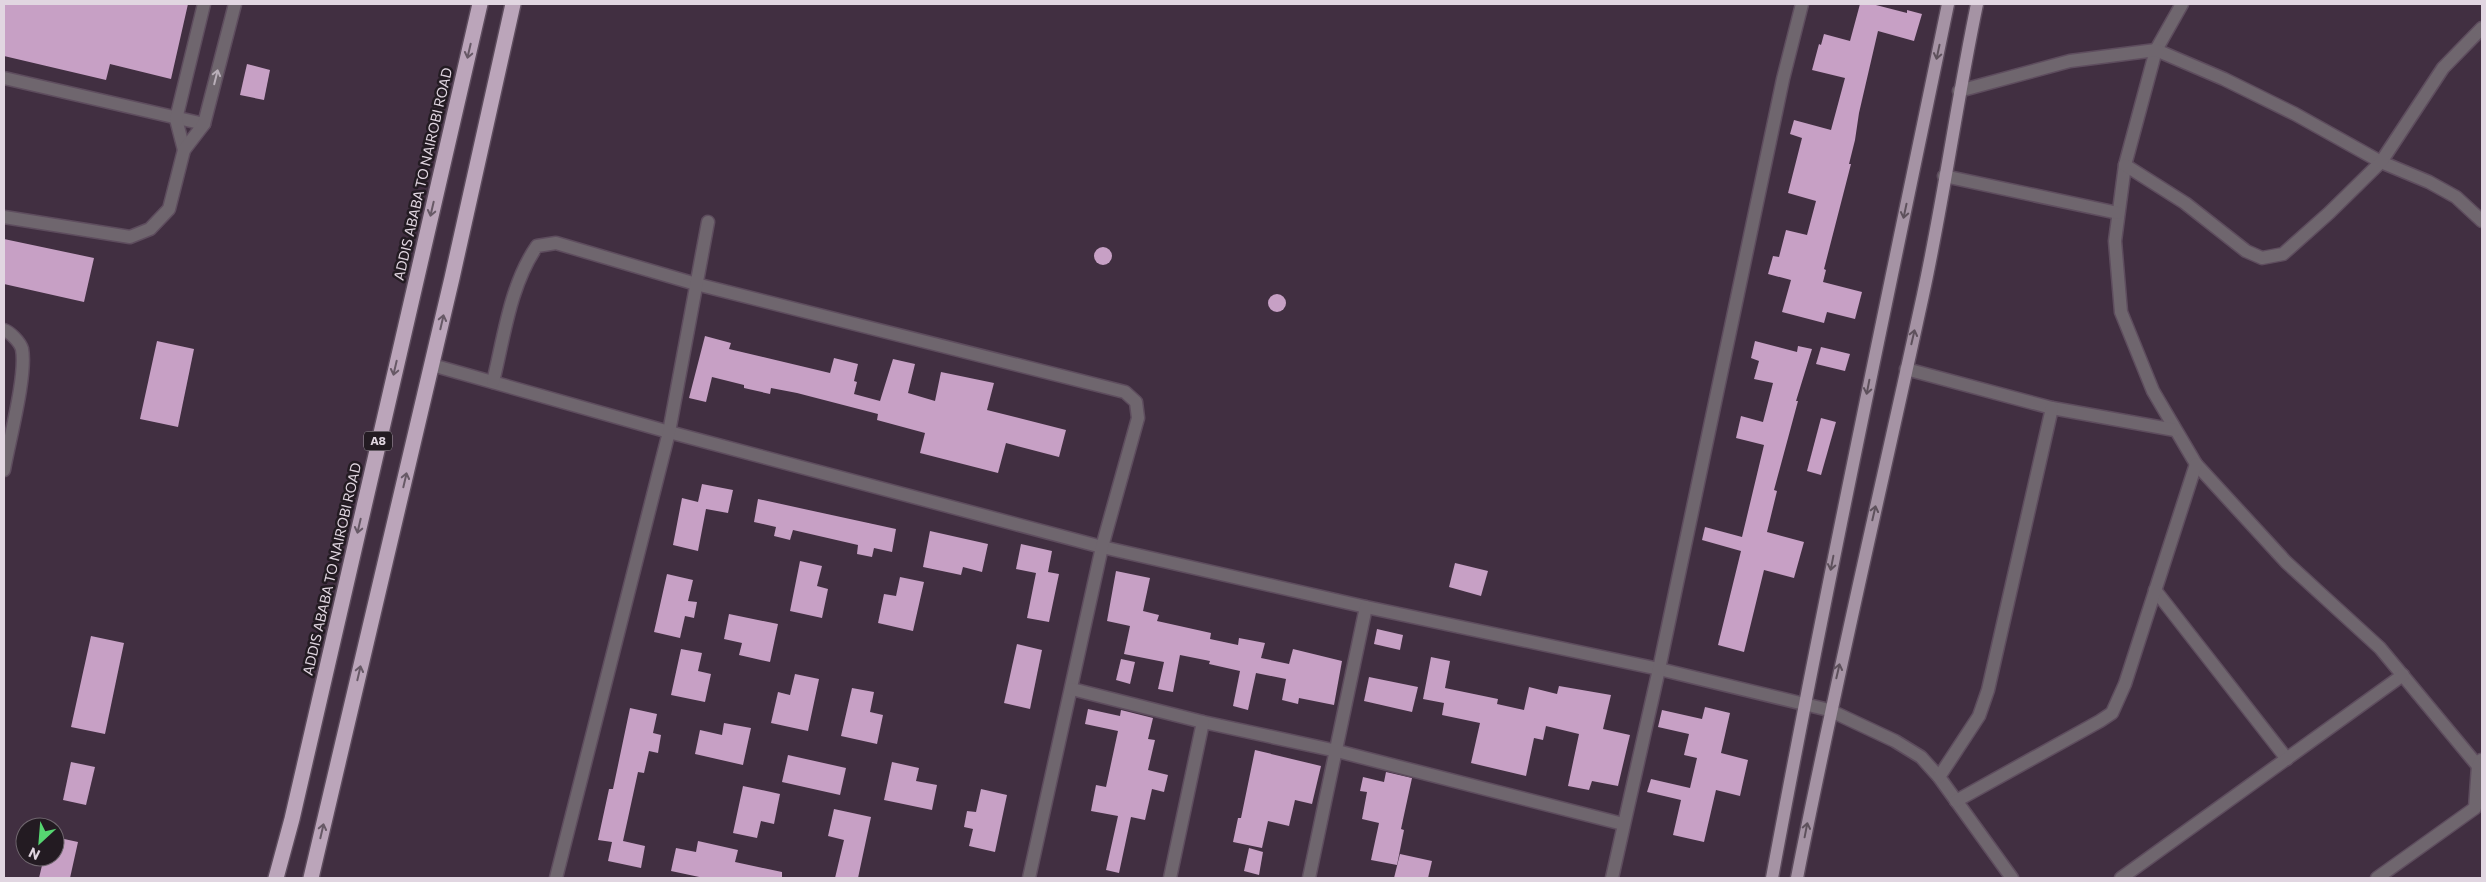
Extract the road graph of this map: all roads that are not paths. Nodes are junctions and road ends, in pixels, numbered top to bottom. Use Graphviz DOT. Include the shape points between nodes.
graph roads {
  1 [pos="204,4"];
  2 [pos="235,4"];
  3 [pos="480,4"];
  4 [pos="513,4"];
  5 [pos="1802,4"];
  6 [pos="1948,4"];
  7 [pos="1977,4"];
  8 [pos="2182,4"];
  9 [pos="2482,28"];
  10 [pos="2156,50"];
  11 [pos="4,78"];
  12 [pos="1959,91"];
  13 [pos="176,119"];
  14 [pos="204,124"];
  15 [pos="184,150"];
  16 [pos="2381,162"];
  17 [pos="2125,165"];
  18 [pos="1944,176"];
  19 [pos="2118,213"];
  20 [pos="4,217"];
  21 [pos="2482,221"];
  22 [pos="708,222"];
  23 [pos="696,284"];
  24 [pos="4,330"];
  25 [pos="432,365"];
  26 [pos="1906,369"];
  27 [pos="493,382"];
  28 [pos="2052,408"];
  29 [pos="2176,430"];
  30 [pos="668,432"];
  31 [pos="2196,464"];
  32 [pos="4,470"];
  33 [pos="1102,547"];
  34 [pos="2155,590"];
  35 [pos="1366,607"];
  36 [pos="1659,669"];
  37 [pos="2403,675"];
  38 [pos="1072,688"];
  39 [pos="1804,704"];
  40 [pos="1830,710"];
  41 [pos="1203,722"];
  42 [pos="1337,751"];
  43 [pos="2287,759"];
  44 [pos="2480,762"];
  45 [pos="1939,777"];
  46 [pos="1956,801"];
  47 [pos="2478,810"];
  48 [pos="1623,824"];
  49 [pos="276,878"];
  50 [pos="311,878"];
  51 [pos="556,878"];
  52 [pos="1029,878"];
  53 [pos="1170,878"];
  54 [pos="1309,878"];
  55 [pos="1612,878"];
  56 [pos="1772,878"];
  57 [pos="1797,878"];
  58 [pos="2012,878"];
  59 [pos="2120,878"];
  60 [pos="2377,878"];
  1 -- 13 [label="street"];
  14 -- 2 [label="street, one-way"];
  3 -- 49 [label="highway, ADDIS ABABA TO NAIROBI ROAD / A8, one-way"];
  25 -- 4 [label="highway, A8, one-way"];
  5 -- 36 [label="street" via="1781,89"];
  6 -- 39 [label="main road, one-way"];
  7 -- 12 [label="main road"];
  8 -- 10 [label="street"];
  9 -- 16 [label="street" via="2443,68"];
  10 -- 12 [label="street" via="2070,62"];
  10 -- 16 [label="street" via="2295,114"];
  10 -- 17 [label="street"];
  11 -- 13 [label="street"];
  12 -- 18 [label="main road"];
  13 -- 14 [label="street"];
  13 -- 15 [label="street"];
  14 -- 15 [label="street"];
  15 -- 20 [label="street" via="169,209 150,229 130,237"];
  16 -- 17 [label="street" via="2283,254 2262,258 2246,251 2184,203"];
  16 -- 21 [label="street" via="2456,197"];
  17 -- 19 [label="street"];
  18 -- 19 [label="street"];
  26 -- 18 [label="main road, one-way"];
  19 -- 29 [label="street" via="2115,241 2121,312 2153,391"];
  22 -- 23 [label="street"];
  23 -- 27 [label="street" via="556,243 537,246 524,264"];
  23 -- 30 [label="street"];
  23 -- 33 [label="street" via="1125,392 1136,402 1138,418"];
  24 -- 32 [label="street" via="22,348 22,373"];
  25 -- 27 [label="street"];
  50 -- 25 [label="highway, A8, one-way"];
  26 -- 28 [label="street"];
  40 -- 26 [label="main road, one-way"];
  27 -- 30 [label="street"];
  28 -- 29 [label="street"];
  28 -- 45 [label="street" via="1988,690 1978,716"];
  29 -- 31 [label="street"];
  30 -- 33 [label="street"];
  30 -- 51 [label="street"];
  31 -- 34 [label="street"];
  31 -- 37 [label="street" via="2286,562 2380,648"];
  33 -- 35 [label="street"];
  33 -- 38 [label="street"];
  34 -- 43 [label="street"];
  34 -- 46 [label="street" via="2125,684 2112,713"];
  35 -- 36 [label="street"];
  35 -- 42 [label="street"];
  36 -- 39 [label="street"];
  36 -- 48 [label="street"];
  37 -- 43 [label="street"];
  37 -- 44 [label="street"];
  38 -- 41 [label="street"];
  38 -- 52 [label="street"];
  39 -- 40 [label="street"];
  39 -- 56 [label="main road"];
  40 -- 45 [label="street" via="1895,741 1921,757"];
  57 -- 40 [label="main road, one-way"];
  41 -- 42 [label="street"];
  41 -- 53 [label="street"];
  42 -- 48 [label="street"];
  42 -- 54 [label="street"];
  43 -- 59 [label="street"];
  44 -- 47 [label="street"];
  45 -- 46 [label="street"];
  46 -- 58 [label="street"];
  47 -- 60 [label="street"];
  48 -- 55 [label="street"];
}
